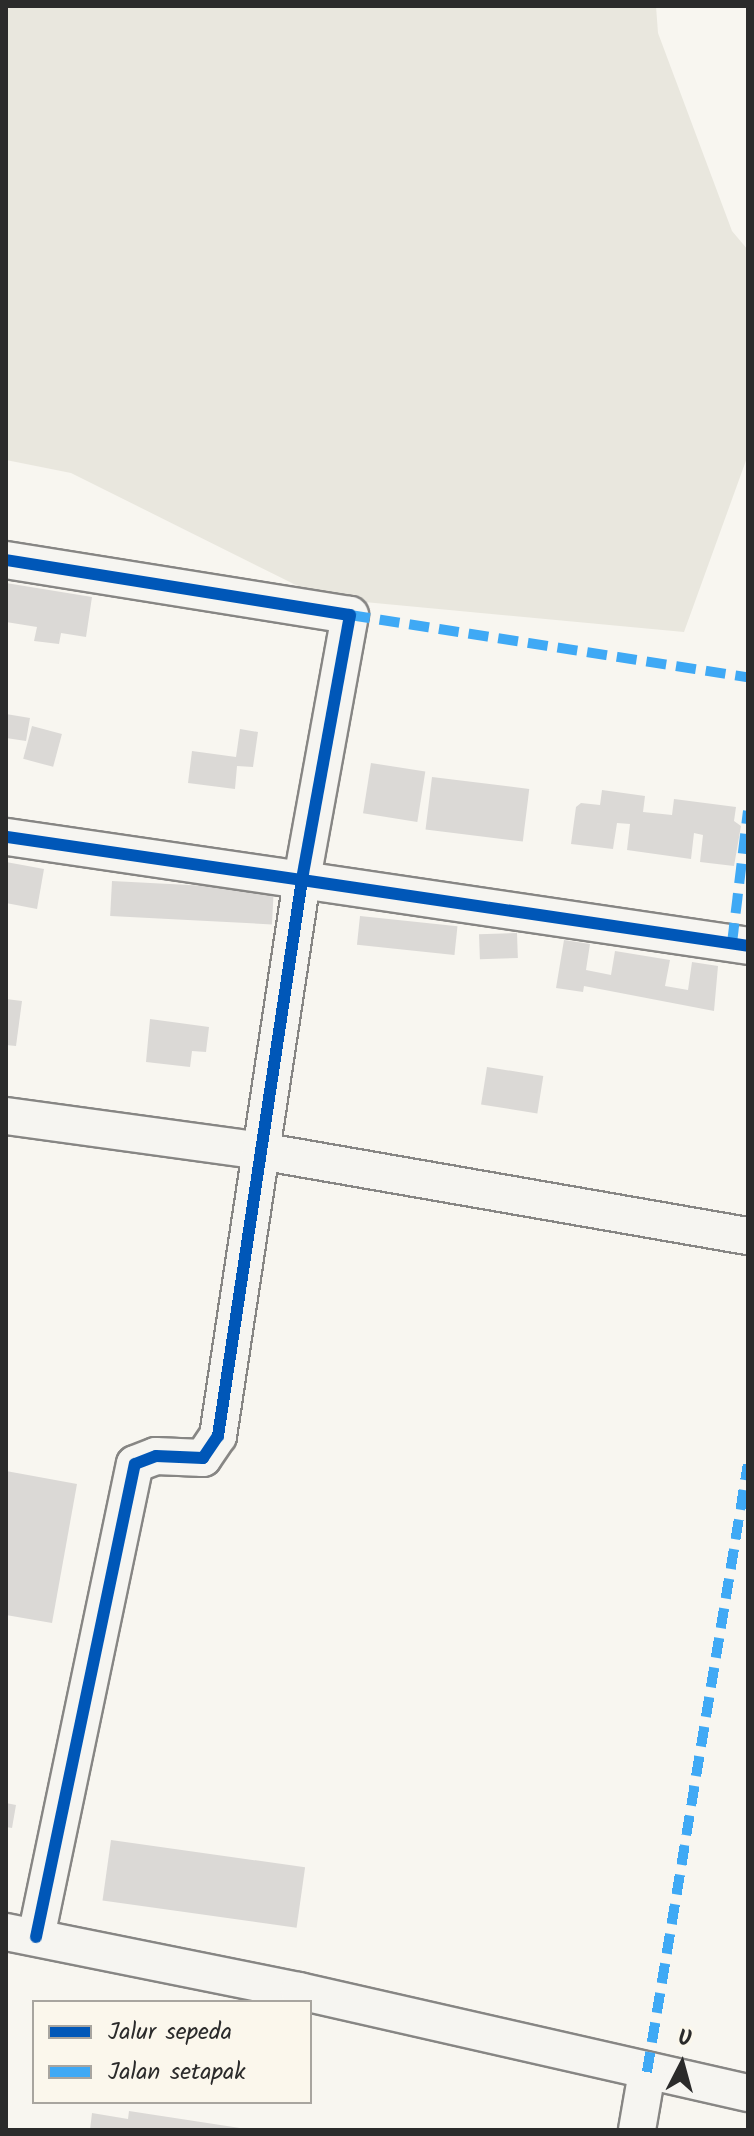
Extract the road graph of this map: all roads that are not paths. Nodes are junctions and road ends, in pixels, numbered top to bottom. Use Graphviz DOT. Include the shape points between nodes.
graph roads {
  1 [pos="6,560"];
  2 [pos="6,837"];
  3 [pos="302,880"];
  4 [pos="748,946"];
  5 [pos="6,1116"];
  6 [pos="260,1151"];
  7 [pos="748,1236"];
  8 [pos="21,1935"];
  9 [pos="647,2072"];
  10 [pos="748,2093"];
  11 [pos="637,2130"];
  1 -- 3 [label="street" via="350,615"];
  2 -- 3 [label="street"];
  3 -- 4 [label="street"];
  3 -- 6 [label="street"];
  5 -- 6 [label="street"];
  6 -- 7 [label="street"];
  6 -- 8 [label="street" via="218,1436 203,1458 156,1456 135,1464"];
  8 -- 9 [label="street"];
  9 -- 10 [label="street"];
  9 -- 11 [label="street"];
}
